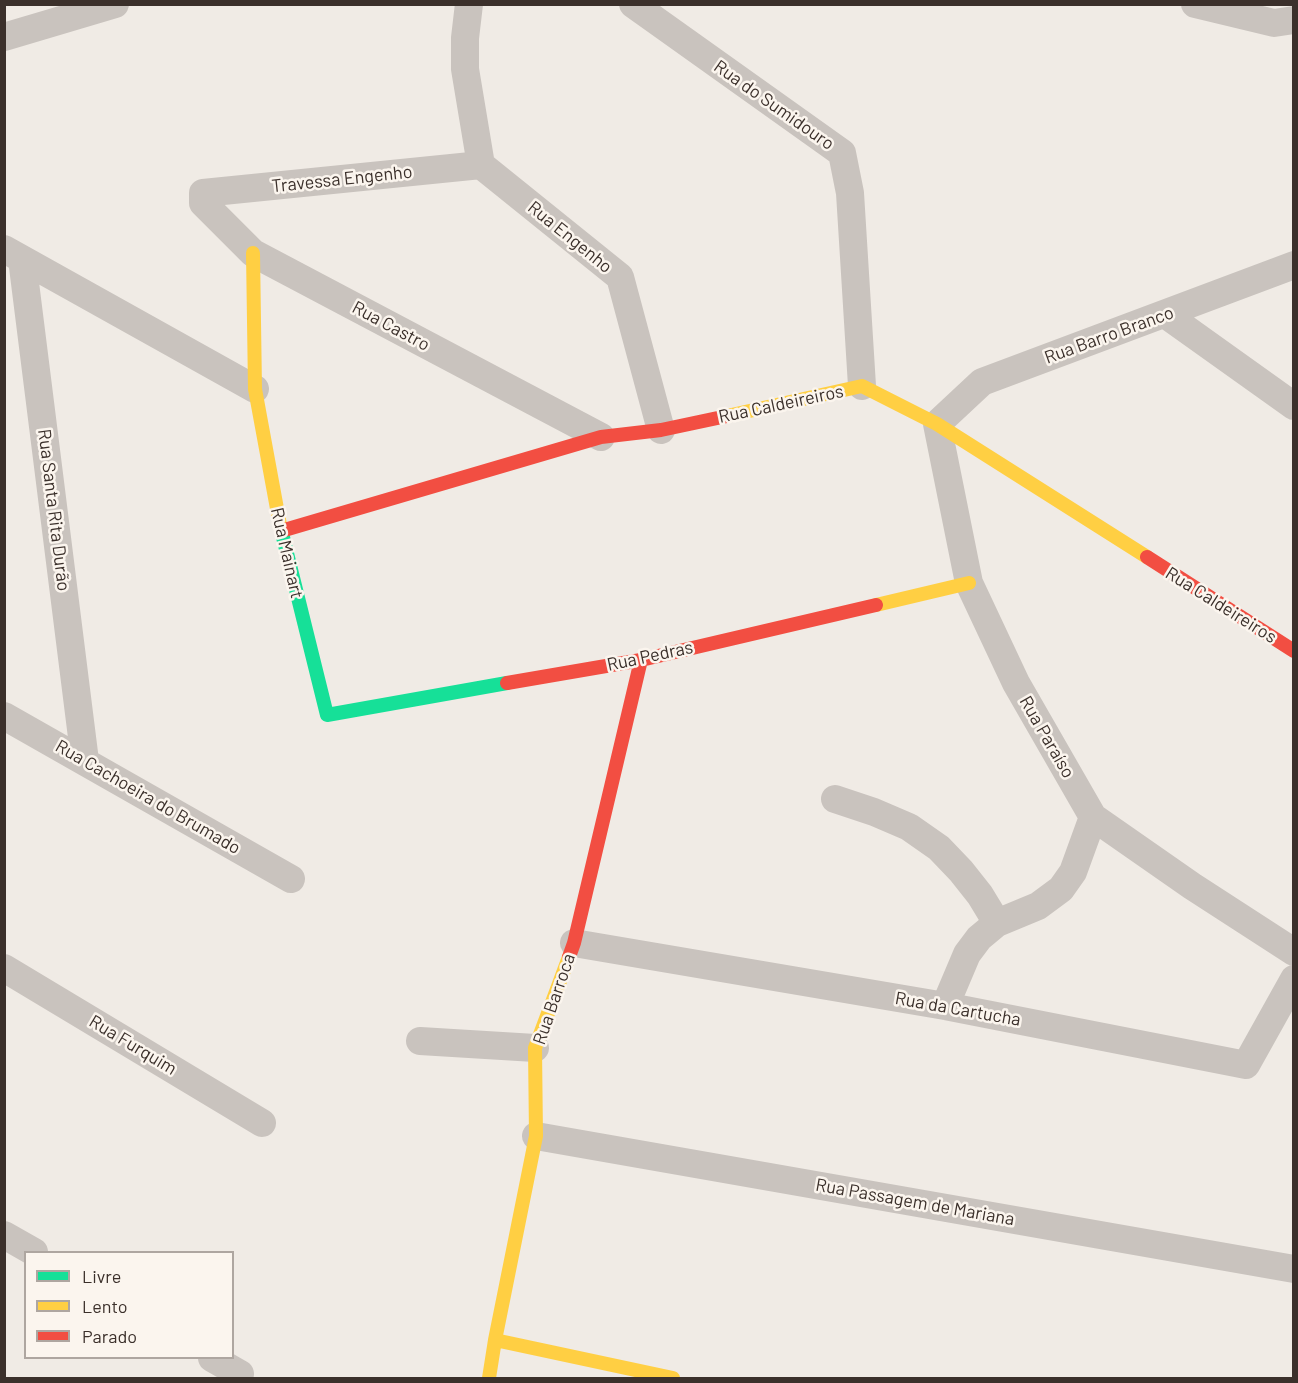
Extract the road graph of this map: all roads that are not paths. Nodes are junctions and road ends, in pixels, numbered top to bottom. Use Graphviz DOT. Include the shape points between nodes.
graph roads {
  1 [pos="115,4"];
  2 [pos="469,4"];
  3 [pos="633,4"];
  4 [pos="1195,4"];
  5 [pos="1280,16"];
  6 [pos="4,38"];
  7 [pos="481,165"];
  8 [pos="203,193"];
  9 [pos="253,253"];
  10 [pos="14,254"];
  11 [pos="1293,265"];
  12 [pos="1165,314"];
  13 [pos="862,386"];
  14 [pos="255,389"];
  15 [pos="1293,406"];
  16 [pos="937,424"];
  17 [pos="661,430"];
  18 [pos="601,437"];
  19 [pos="280,531"];
  20 [pos="969,583"];
  21 [pos="1293,651"];
  22 [pos="641,660"];
  23 [pos="4,716"];
  24 [pos="327,716"];
  25 [pos="85,761"];
  26 [pos="835,799"];
  27 [pos="1093,817"];
  28 [pos="291,879"];
  29 [pos="997,923"];
  30 [pos="574,942"];
  31 [pos="1293,952"];
  32 [pos="4,968"];
  33 [pos="1293,980"];
  34 [pos="945,1006"];
  35 [pos="420,1041"];
  36 [pos="535,1048"];
  37 [pos="262,1123"];
  38 [pos="536,1136"];
  39 [pos="4,1235"];
  40 [pos="32,1251"];
  41 [pos="1293,1269"];
  42 [pos="495,1340"];
  43 [pos="214,1359"];
  44 [pos="240,1374"];
  45 [pos="489,1378"];
  46 [pos="673,1378"];
  1 -- 6 [label="street"];
  2 -- 7 [label="street" via="465,69"];
  3 -- 13 [label="street, Rua do Sumidouro" via="842,153 850,193"];
  4 -- 5 [label="street"];
  7 -- 8 [label="street, Travessa Engenho"];
  7 -- 17 [label="street, Rua Engenho" via="620,277"];
  8 -- 9 [label="street, Rua Castro" via="203,203"];
  9 -- 14 [label="street, Rua Mainart"];
  9 -- 18 [label="street, Rua Castro"];
  10 -- 14 [label="street"];
  10 -- 25 [label="street, Rua Santa Rita Durão"];
  11 -- 12 [label="street, Rua Barro Branco"];
  12 -- 15 [label="street"];
  12 -- 16 [label="street, Rua Barro Branco" via="982,382"];
  13 -- 16 [label="street, Rua Caldeireiros"];
  13 -- 17 [label="street, Rua Caldeireiros"];
  14 -- 19 [label="street, Rua Mainart"];
  16 -- 20 [label="street, Rua Paraíso"];
  16 -- 21 [label="street, Rua Caldeireiros"];
  17 -- 18 [label="street, Rua Caldeireiros"];
  18 -- 19 [label="street, Rua Caldeireiros"];
  19 -- 24 [label="street, Rua Mainart"];
  20 -- 22 [label="street, Rua Pedras"];
  20 -- 27 [label="street, Rua Paraíso" via="1016,683"];
  22 -- 24 [label="street, Rua Pedras"];
  22 -- 30 [label="street, Rua Barroca"];
  23 -- 25 [label="street, Rua Cachoeira do Brumado"];
  25 -- 28 [label="street, Rua Cachoeira do Brumado"];
  26 -- 29 [label="street" via="909,827 939,848 962,871"];
  27 -- 29 [label="street" via="1074,872 1061,889 1038,906"];
  27 -- 31 [label="street, Rua Paraíso"];
  29 -- 34 [label="street" via="967,954"];
  30 -- 34 [label="street, Rua da Cartucha"];
  30 -- 36 [label="street, Rua Barroca"];
  32 -- 37 [label="street, Rua Furquim"];
  33 -- 34 [label="street, Rua da Cartucha" via="1246,1065"];
  35 -- 36 [label="street"];
  36 -- 38 [label="street, Rua Barroca"];
  38 -- 41 [label="street, Rua Passagem de Mariana"];
  38 -- 42 [label="street, Rua Barroca"];
  39 -- 40 [label="street"];
  42 -- 45 [label="street, Rua Barroca"];
  42 -- 46 [label="street"];
  43 -- 44 [label="street"];
}
